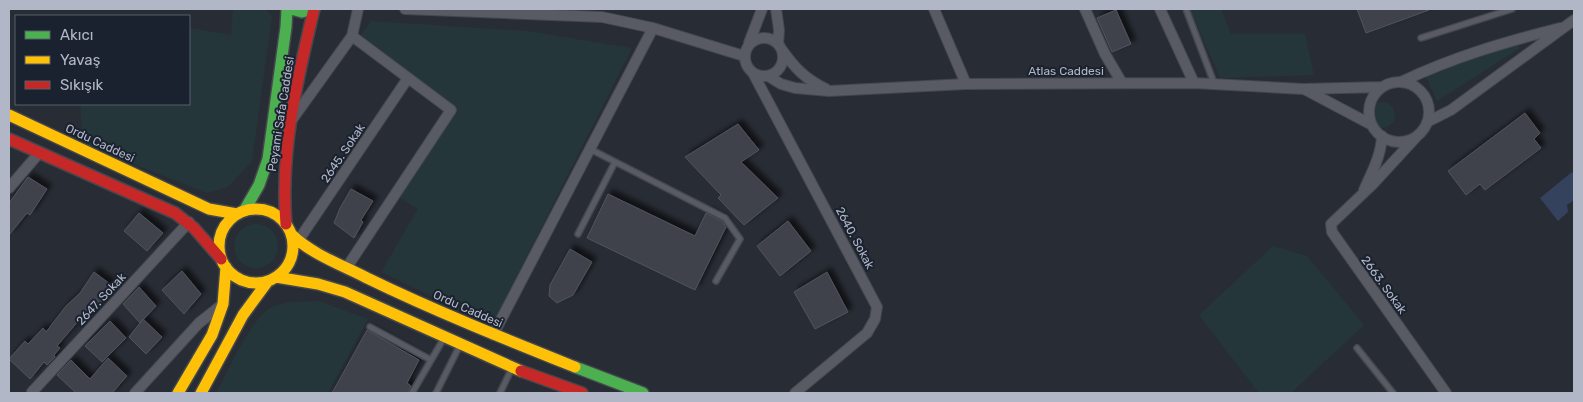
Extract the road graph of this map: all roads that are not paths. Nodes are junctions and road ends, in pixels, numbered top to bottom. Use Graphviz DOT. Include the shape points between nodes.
graph roads {
  1 [pos="287,9"];
  2 [pos="291,9"];
  3 [pos="314,9"];
  4 [pos="358,9"];
  5 [pos="406,9"];
  6 [pos="762,9"];
  7 [pos="776,9"];
  8 [pos="934,9"];
  9 [pos="1085,9"];
  10 [pos="1160,9"];
  11 [pos="1186,9"];
  12 [pos="1512,9"];
  13 [pos="510,11"];
  14 [pos="1570,23"];
  15 [pos="653,28"];
  16 [pos="352,36"];
  17 [pos="1421,38"];
  18 [pos="750,44"];
  19 [pos="780,47"];
  20 [pos="744,56"];
  21 [pos="753,73"];
  22 [pos="768,76"];
  23 [pos="408,78"];
  24 [pos="1401,82"];
  25 [pos="1122,83"];
  26 [pos="1194,83"];
  27 [pos="966,84"];
  28 [pos="1215,84"];
  29 [pos="1382,87"];
  30 [pos="1304,89"];
  31 [pos="829,91"];
  32 [pos="9,115"];
  33 [pos="291,122"];
  34 [pos="1427,122"];
  35 [pos="1372,125"];
  36 [pos="1418,135"];
  37 [pos="1382,136"];
  38 [pos="9,139"];
  39 [pos="590,149"];
  40 [pos="40,152"];
  41 [pos="615,162"];
  42 [pos="9,188"];
  43 [pos="1362,193"];
  44 [pos="241,212"];
  45 [pos="189,222"];
  46 [pos="292,233"];
  47 [pos="578,234"];
  48 [pos="223,263"];
  49 [pos="347,268"];
  50 [pos="272,279"];
  51 [pos="716,281"];
  52 [pos="223,304"];
  53 [pos="370,326"];
  54 [pos="493,336"];
  55 [pos="444,338"];
  56 [pos="460,345"];
  57 [pos="1357,348"];
  58 [pos="431,360"];
  59 [pos="512,368"];
  60 [pos="33,393"];
  61 [pos="135,393"];
  62 [pos="178,393"];
  63 [pos="200,393"];
  64 [pos="412,393"];
  65 [pos="436,393"];
  66 [pos="500,393"];
  67 [pos="582,393"];
  68 [pos="643,393"];
  69 [pos="795,393"];
  70 [pos="1393,393"];
  71 [pos="1446,393"];
  1 -- 44 [label="main road, Peyami Safa Caddesi" via="268,159 259,185"];
  2 -- 3 [label="main road" via="298,12"];
  3 -- 33 [label="main road, Peyami Safa Caddesi"];
  4 -- 16 [label="street"];
  5 -- 13 [label="street"];
  6 -- 18 [label="street"];
  7 -- 19 [label="street"];
  8 -- 27 [label="street"];
  9 -- 25 [label="street"];
  10 -- 26 [label="street"];
  11 -- 28 [label="lane"];
  12 -- 17 [label="lane"];
  13 -- 15 [label="street" via="602,16"];
  14 -- 24 [label="street" via="1493,45"];
  14 -- 34 [label="street" via="1450,110"];
  15 -- 20 [label="street"];
  15 -- 39 [label="street"];
  16 -- 23 [label="street"];
  16 -- 33 [label="street"];
  18 -- 19 [label="street" via="761,38 773,40"];
  18 -- 20 [label="street"];
  19 -- 22 [label="street" via="783,56 779,69"];
  19 -- 31 [label="street" via="811,82"];
  20 -- 21 [label="street"];
  21 -- 22 [label="street"];
  21 -- 69 [label="street, 2640. Sokak" via="877,307 868,332"];
  22 -- 31 [label="street, Atlas Caddesi" via="795,88"];
  23 -- 46 [label="street, 2645. Sokak"];
  23 -- 49 [label="street" via="450,110"];
  24 -- 29 [label="street"];
  24 -- 34 [label="street" via="1410,84 1424,96 1428,104"];
  25 -- 26 [label="street, Atlas Caddesi"];
  25 -- 27 [label="street, Atlas Caddesi"];
  26 -- 28 [label="street, Atlas Caddesi"];
  27 -- 31 [label="street, Atlas Caddesi"];
  28 -- 30 [label="street, Atlas Caddesi"];
  29 -- 30 [label="street, Atlas Caddesi"];
  29 -- 35 [label="street" via="1369,108"];
  30 -- 35 [label="street, Atlas Caddesi"];
  32 -- 44 [label="main road, Ordu Caddesi" via="209,208"];
  33 -- 46 [label="main road, Peyami Safa Caddesi" via="284,211"];
  34 -- 36 [label="street"];
  35 -- 37 [label="street"];
  36 -- 37 [label="street" via="1400,142"];
  36 -- 43 [label="street"];
  37 -- 43 [label="street" via="1377,161"];
  38 -- 40 [label="main road"];
  39 -- 41 [label="lane"];
  39 -- 54 [label="street"];
  40 -- 42 [label="street"];
  40 -- 45 [label="main road"];
  41 -- 47 [label="lane"];
  41 -- 51 [label="lane" via="725,218 740,239"];
  43 -- 71 [label="street, 2663. Sokak" via="1331,224 1332,232"];
  44 -- 46 [label="main road" via="267,211 277,216"];
  44 -- 48 [label="main road" via="227,222 221,233 219,246"];
  45 -- 48 [label="main road"];
  45 -- 60 [label="street, 2647. Sokak"];
  46 -- 49 [label="main road, Ordu Caddesi"];
  46 -- 50 [label="main road" via="291,258 285,269"];
  48 -- 50 [label="main road" via="234,276 244,281 256,283"];
  48 -- 52 [label="main road"];
  49 -- 54 [label="main road, Ordu Caddesi"];
  50 -- 55 [label="main road" via="318,284 345,292"];
  50 -- 63 [label="main road" via="243,314"];
  52 -- 61 [label="street" via="199,323"];
  52 -- 62 [label="main road" via="212,335"];
  53 -- 58 [label="lane"];
  54 -- 68 [label="main road, Ordu Caddesi"];
  55 -- 56 [label="main road"];
  55 -- 58 [label="lane"];
  56 -- 59 [label="main road"];
  56 -- 65 [label="lane"];
  57 -- 70 [label="lane"];
  58 -- 64 [label="lane"];
  59 -- 66 [label="lane"];
  59 -- 67 [label="main road"];
}
